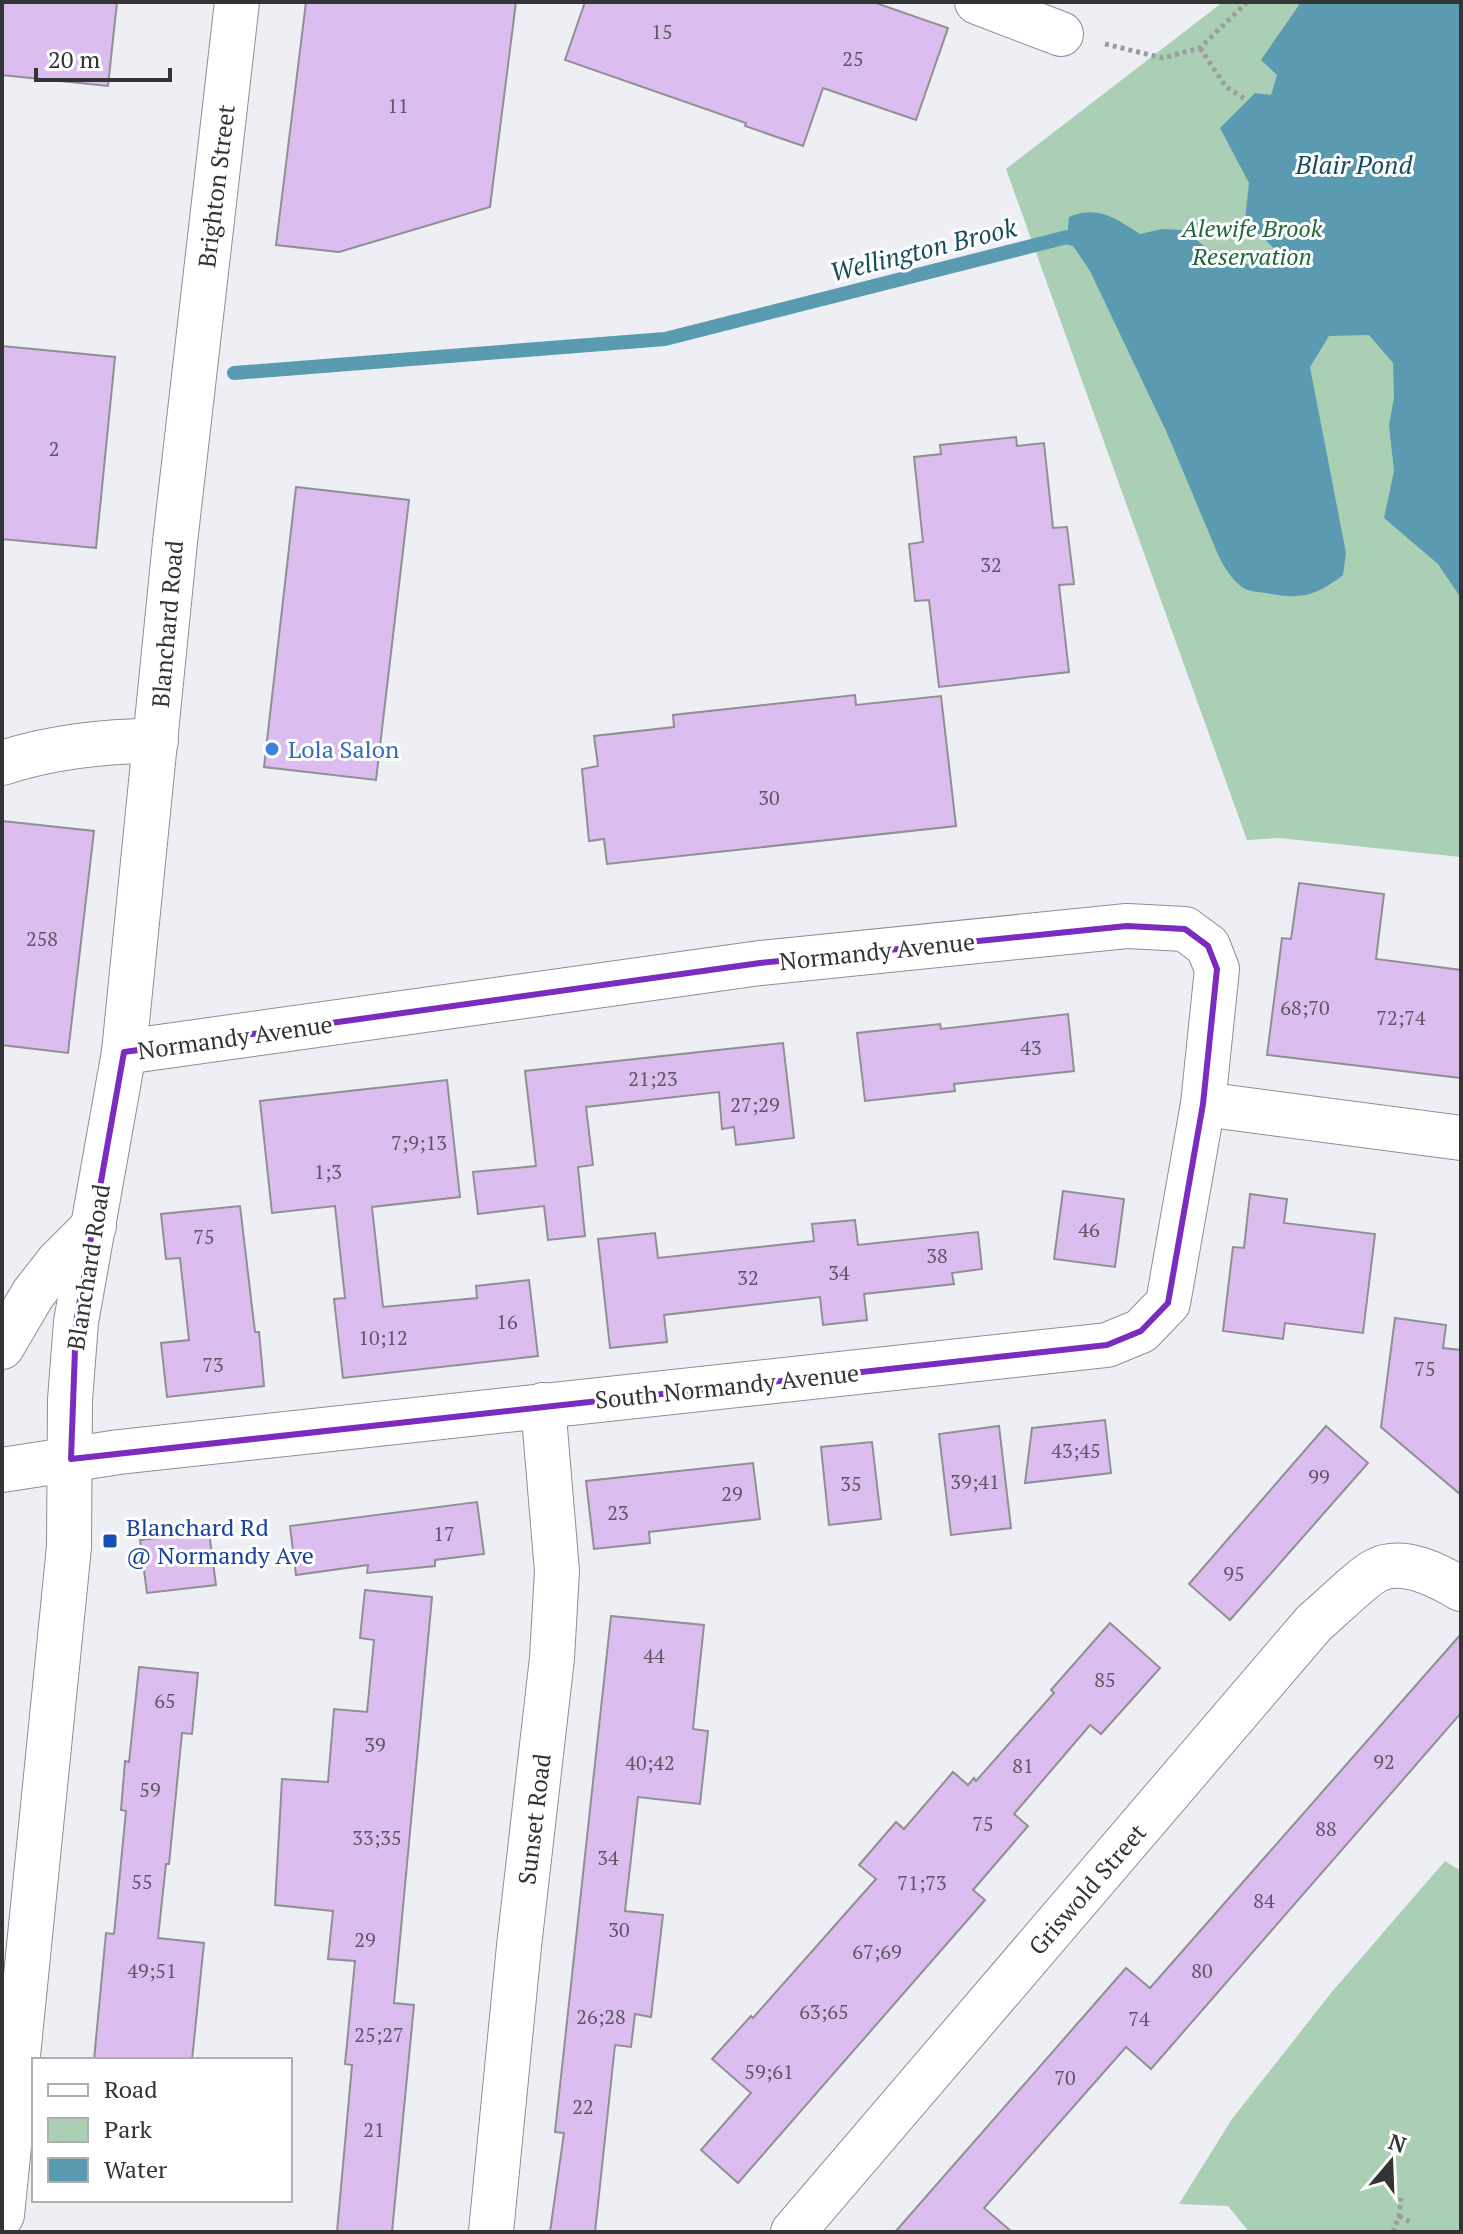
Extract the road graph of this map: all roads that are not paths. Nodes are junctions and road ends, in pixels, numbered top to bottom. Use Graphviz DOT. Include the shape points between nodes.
graph roads {
  1 [pos="237,2"];
  2 [pos="977,2"];
  3 [pos="1061,34"];
  4 [pos="200,322"];
  5 [pos="156,741"];
  6 [pos="2,763"];
  7 [pos="124,1052"];
  8 [pos="1203,1104"];
  9 [pos="1461,1138"];
  10 [pos="94,1226"];
  11 [pos="2,1347"];
  12 [pos="543,1405"];
  13 [pos="71,1459"];
  14 [pos="2,1470"];
  15 [pos="1461,1589"];
  16 [pos="2,2215"];
  17 [pos="491,2232"];
  18 [pos="793,2232"];
  1 -- 4 [label="street, Brighton Street"];
  2 -- 3 [label="street"];
  4 -- 5 [label="street, Blanchard Road"];
  5 -- 6 [label="street" via="121,741"];
  5 -- 7 [label="street, Blanchard Road"];
  7 -- 8 [label="street, Normandy Avenue" via="760,963 1127,926 1185,929 1208,946 1217,969"];
  7 -- 10 [label="street, Blanchard Road"];
  8 -- 9 [label="street"];
  8 -- 12 [label="street, South Normandy Avenue" via="1168,1303 1141,1331 1107,1345"];
  10 -- 11 [label="street" via="33,1294"];
  10 -- 13 [label="street, Blanchard Road" via="76,1322"];
  12 -- 13 [label="street, South Normandy Avenue"];
  12 -- 17 [label="street, Sunset Road" via="557,1571 553,1643"];
  13 -- 14 [label="street, South Normandy Avenue"];
  13 -- 16 [label="street, Blanchard Road" via="66,1578"];
  15 -- 18 [label="street, Griswold Street" via="1435,1573 1396,1566 1377,1570 1314,1623"];
}
